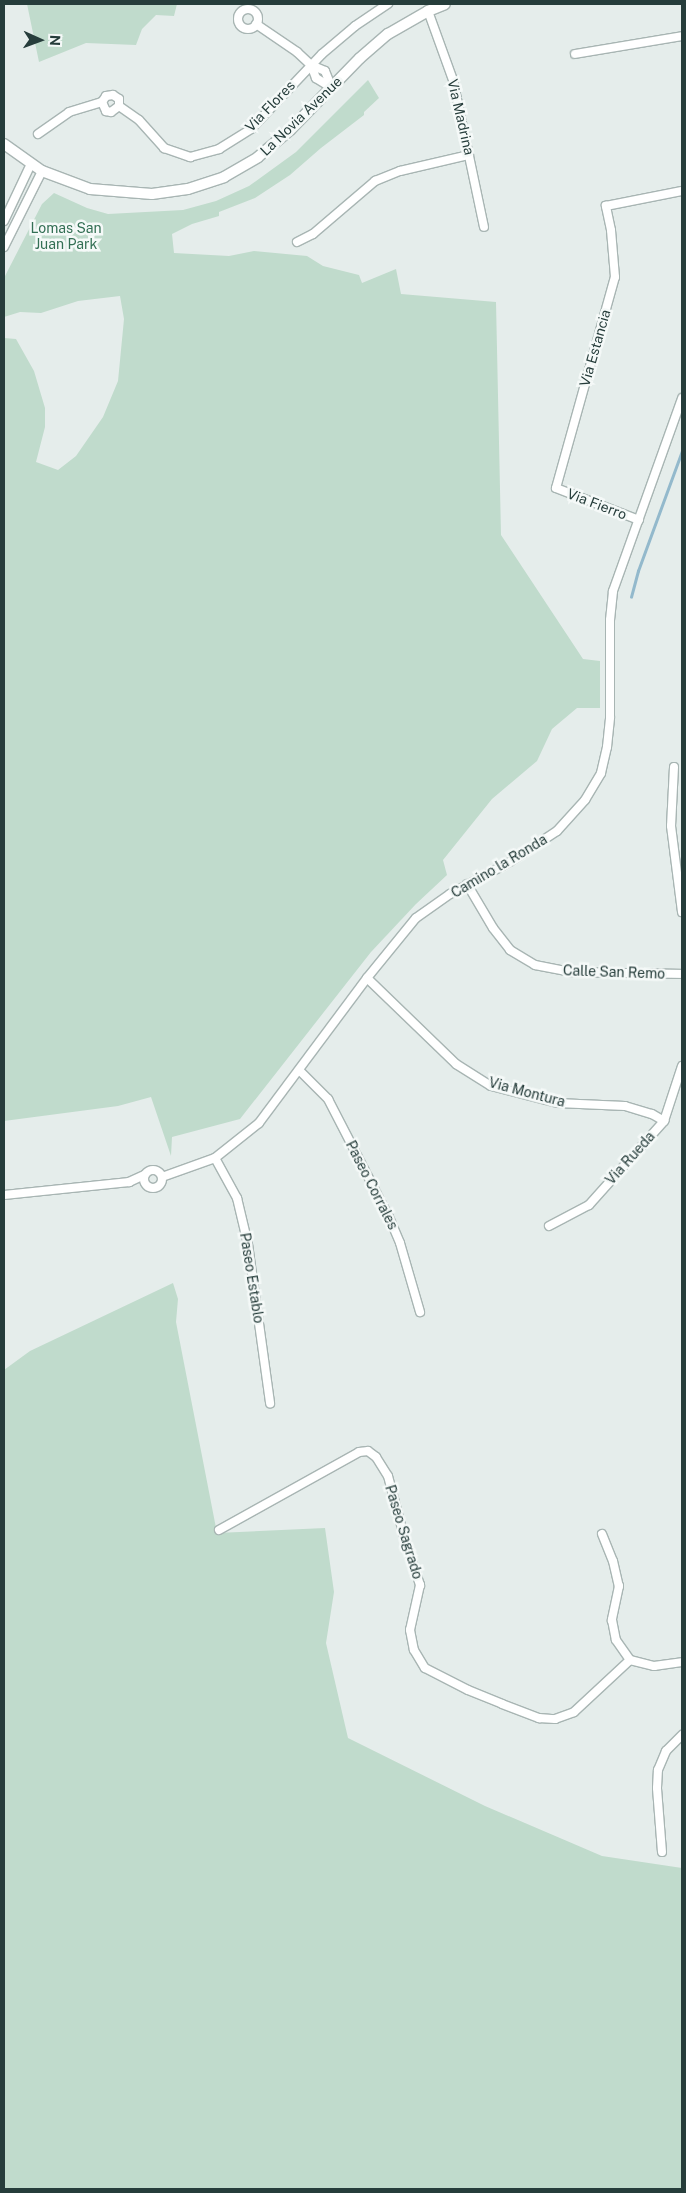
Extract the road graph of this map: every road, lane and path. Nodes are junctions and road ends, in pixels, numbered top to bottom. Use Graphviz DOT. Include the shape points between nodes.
graph roads {
  1 [pos="388,4"];
  2 [pos="445,4"];
  3 [pos="428,10"];
  4 [pos="256,24"];
  5 [pos="682,36"];
  6 [pos="575,54"];
  7 [pos="312,65"];
  8 [pos="332,88"];
  9 [pos="102,102"];
  10 [pos="119,106"];
  11 [pos="38,134"];
  12 [pos="4,144"];
  13 [pos="470,154"];
  14 [pos="31,164"];
  15 [pos="42,171"];
  16 [pos="682,191"];
  17 [pos="4,221"];
  18 [pos="484,227"];
  19 [pos="297,242"];
  20 [pos="4,247"];
  21 [pos="682,398"];
  22 [pos="556,488"];
  23 [pos="639,520"];
  24 [pos="674,767"];
  25 [pos="466,884"];
  26 [pos="682,912"];
  27 [pos="682,974"];
  28 [pos="367,978"];
  29 [pos="682,1066"];
  30 [pos="300,1071"];
  31 [pos="664,1120"];
  32 [pos="215,1158"];
  33 [pos="144,1175"];
  34 [pos="162,1177"];
  35 [pos="129,1182"];
  36 [pos="147,1186"];
  37 [pos="4,1195"];
  38 [pos="549,1226"];
  39 [pos="420,1312"];
  40 [pos="270,1403"];
  41 [pos="218,1530"];
  42 [pos="602,1534"];
  43 [pos="630,1660"];
  44 [pos="682,1662"];
  45 [pos="682,1735"];
  46 [pos="662,1852"];
  1 -- 7 [label="street, Via Flores" via="356,26"];
  2 -- 3 [label="main road, La Novia Avenue"];
  3 -- 8 [label="main road, La Novia Avenue" via="388,34"];
  3 -- 13 [label="street, Via Madrina" via="447,60"];
  4 -- 7 [label="street"];
  5 -- 6 [label="street"];
  7 -- 8 [label="street" via="316,78"];
  7 -- 10 [label="street, Via Flores" via="251,129 219,150 190,157 164,148 139,120"];
  8 -- 15 [label="main road, La Novia Avenue" via="258,157 224,177 188,189 152,194 121,193 90,189"];
  9 -- 10 [label="street, Via Flores" via="106,111 111,112"];
  9 -- 10 [label="street, Via Flores" via="106,96 113,95"];
  9 -- 11 [label="street, Via Flores" via="69,112"];
  12 -- 14 [label="main road, La Novia Avenue"];
  13 -- 18 [label="street, Via Madrina"];
  13 -- 19 [label="street" via="400,171 375,181 313,234"];
  14 -- 15 [label="main road, La Novia Avenue"];
  14 -- 17 [label="street"];
  15 -- 20 [label="street"];
  16 -- 22 [label="street, Via Estancia" via="606,206 615,277"];
  21 -- 23 [label="street, Camino la Ronda"];
  22 -- 23 [label="street, Via Fierro"];
  23 -- 25 [label="street, Camino la Ronda" via="613,591 610,717 608,747 601,773 585,800 557,831 510,862"];
  24 -- 26 [label="street" via="670,826"];
  25 -- 27 [label="street, Calle San Remo" via="492,928 510,950 535,965 570,972"];
  25 -- 28 [label="street, Camino la Ronda" via="416,918"];
  28 -- 30 [label="street, Camino la Ronda"];
  28 -- 31 [label="street, Via Montura" via="456,1064 492,1086 557,1104 625,1106"];
  29 -- 31 [label="street, Via Rueda"];
  30 -- 32 [label="street, Camino la Ronda" via="258,1123"];
  30 -- 39 [label="street, Paseo Corrales" via="328,1099 384,1209 400,1243"];
  31 -- 38 [label="street, Via Rueda" via="589,1205"];
  32 -- 34 [label="street, Camino la Ronda"];
  32 -- 40 [label="street, Paseo Establo" via="237,1198 248,1244"];
  33 -- 34 [label="street, Camino la Ronda" via="154,1170"];
  33 -- 35 [label="street"];
  33 -- 36 [label="street"];
  34 -- 36 [label="street, Camino la Ronda" via="157,1187"];
  35 -- 36 [label="street"];
  35 -- 37 [label="street"];
  41 -- 43 [label="street, Paseo Sagrado" via="359,1452 368,1451 388,1476 420,1585 410,1630 414,1650 425,1668 502,1704 540,1718 555,1719 574,1712"];
  42 -- 43 [label="street" via="613,1561 618,1586 612,1620 616,1640"];
  43 -- 44 [label="street" via="654,1666"];
  45 -- 46 [label="street" via="666,1752 658,1770"];
}
